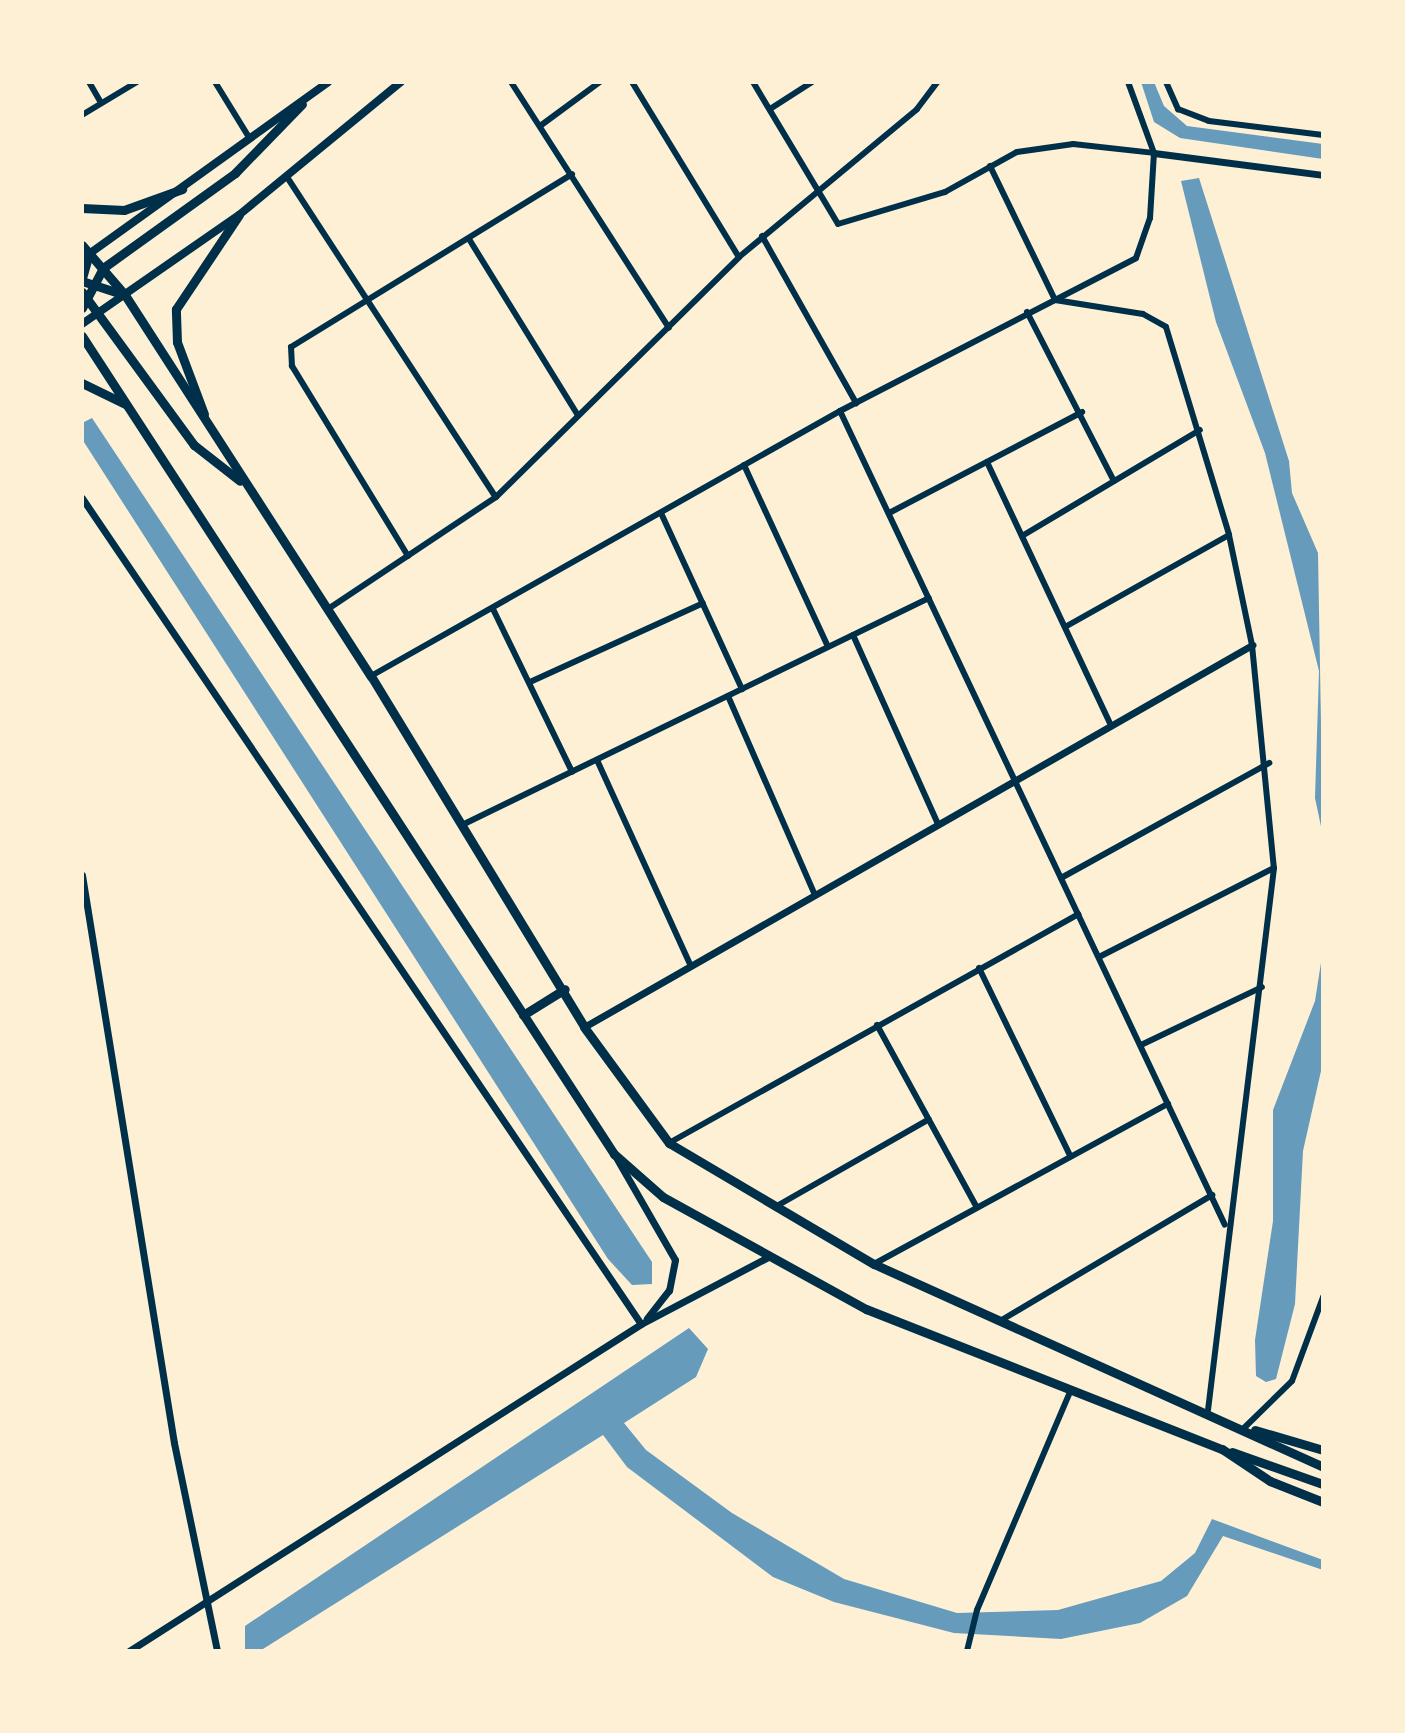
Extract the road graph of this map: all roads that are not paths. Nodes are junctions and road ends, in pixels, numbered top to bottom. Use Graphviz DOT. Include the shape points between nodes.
graph roads {
  1 [pos="89,82"];
  2 [pos="137,82"];
  3 [pos="215,82"];
  4 [pos="328,82"];
  5 [pos="401,82"];
  6 [pos="511,82"];
  7 [pos="600,82"];
  8 [pos="632,82"];
  9 [pos="753,82"];
  10 [pos="812,82"];
  11 [pos="937,82"];
  12 [pos="1128,82"];
  13 [pos="1166,82"];
  14 [pos="101,103"];
  15 [pos="302,104"];
  16 [pos="770,109"];
  17 [pos="82,115"];
  18 [pos="540,126"];
  19 [pos="1323,135"];
  20 [pos="250,139"];
  21 [pos="1154,153"];
  22 [pos="990,166"];
  23 [pos="572,174"];
  24 [pos="1323,175"];
  25 [pos="287,177"];
  26 [pos="182,189"];
  27 [pos="820,191"];
  28 [pos="82,208"];
  29 [pos="239,215"];
  30 [pos="762,236"];
  31 [pos="469,239"];
  32 [pos="84,253"];
  33 [pos="739,257"];
  34 [pos="103,268"];
  35 [pos="85,286"];
  36 [pos="125,295"];
  37 [pos="1055,300"];
  38 [pos="365,304"];
  39 [pos="82,308"];
  40 [pos="103,311"];
  41 [pos="1027,312"];
  42 [pos="82,324"];
  43 [pos="669,328"];
  44 [pos="82,336"];
  45 [pos="82,383"];
  46 [pos="856,403"];
  47 [pos="130,407"];
  48 [pos="840,411"];
  49 [pos="1082,412"];
  50 [pos="577,414"];
  51 [pos="207,425"];
  52 [pos="1200,430"];
  53 [pos="987,462"];
  54 [pos="744,465"];
  55 [pos="1114,481"];
  56 [pos="243,483"];
  57 [pos="496,497"];
  58 [pos="82,498"];
  59 [pos="661,513"];
  60 [pos="889,513"];
  61 [pos="1229,535"];
  62 [pos="1022,536"];
  63 [pos="408,556"];
  64 [pos="929,598"];
  65 [pos="703,603"];
  66 [pos="328,609"];
  67 [pos="493,609"];
  68 [pos="1065,627"];
  69 [pos="853,635"];
  70 [pos="1252,645"];
  71 [pos="828,647"];
  72 [pos="371,676"];
  73 [pos="530,682"];
  74 [pos="742,689"];
  75 [pos="728,696"];
  76 [pos="1111,725"];
  77 [pos="597,760"];
  78 [pos="1269,763"];
  79 [pos="572,772"];
  80 [pos="1015,780"];
  81 [pos="938,824"];
  82 [pos="462,825"];
  83 [pos="1274,868"];
  84 [pos="82,875"];
  85 [pos="1061,878"];
  86 [pos="815,895"];
  87 [pos="1078,914"];
  88 [pos="1099,957"];
  89 [pos="691,966"];
  90 [pos="979,968"];
  91 [pos="1262,987"];
  92 [pos="565,989"];
  93 [pos="523,1015"];
  94 [pos="877,1025"];
  95 [pos="584,1027"];
  96 [pos="1141,1045"];
  97 [pos="1168,1104"];
  98 [pos="929,1119"];
  99 [pos="669,1143"];
  100 [pos="614,1154"];
  101 [pos="1070,1155"];
  102 [pos="1212,1195"];
  103 [pos="976,1206"];
  104 [pos="771,1209"];
  105 [pos="1227,1227"];
  106 [pos="768,1257"];
  107 [pos="874,1264"];
  108 [pos="1323,1297"];
  109 [pos="1000,1321"];
  110 [pos="641,1324"];
  111 [pos="1069,1394"];
  112 [pos="1208,1410"];
  113 [pos="1244,1428"];
  114 [pos="1222,1449"];
  115 [pos="1323,1450"];
  116 [pos="1323,1467"];
  117 [pos="1323,1484"];
  118 [pos="1323,1502"];
  119 [pos="206,1601"];
  120 [pos="129,1651"];
  121 [pos="217,1651"];
  122 [pos="967,1651"];
  1 -- 14 [label="street"];
  2 -- 14 [label="street"];
  3 -- 20 [label="street"];
  4 -- 15 [label="main road"];
  5 -- 25 [label="main road"];
  6 -- 18 [label="street"];
  7 -- 18 [label="street"];
  8 -- 33 [label="street"];
  9 -- 16 [label="street"];
  10 -- 16 [label="street"];
  11 -- 27 [label="street" via="917,109"];
  12 -- 21 [label="street"];
  13 -- 19 [label="street" via="1178,109 1209,121"];
  14 -- 17 [label="street"];
  15 -- 20 [label="main road"];
  15 -- 34 [label="main road" via="235,173"];
  16 -- 27 [label="street"];
  18 -- 23 [label="street"];
  20 -- 26 [label="main road"];
  21 -- 22 [label="street" via="1073,144 1017,152"];
  21 -- 24 [label="street"];
  21 -- 37 [label="street" via="1150,218 1136,258"];
  22 -- 27 [label="street" via="945,192 838,224"];
  22 -- 37 [label="street"];
  23 -- 31 [label="street"];
  23 -- 43 [label="street"];
  25 -- 29 [label="main road"];
  25 -- 38 [label="street"];
  26 -- 28 [label="main road" via="124,210"];
  26 -- 32 [label="main road"];
  27 -- 30 [label="street"];
  29 -- 36 [label="main road"];
  29 -- 51 [label="main road" via="176,309 177,342"];
  30 -- 33 [label="street"];
  30 -- 46 [label="street"];
  31 -- 38 [label="street"];
  31 -- 50 [label="street"];
  32 -- 34 [label="main road"];
  32 -- 35 [label="main road"];
  33 -- 43 [label="street"];
  34 -- 35 [label="main road"];
  34 -- 36 [label="main road"];
  35 -- 36 [label="main road"];
  35 -- 39 [label="main road"];
  35 -- 40 [label="main road"];
  36 -- 40 [label="main road"];
  36 -- 51 [label="main road"];
  37 -- 41 [label="street"];
  37 -- 52 [label="street" via="1143,314 1166,327"];
  38 -- 57 [label="street"];
  38 -- 63 [label="street" via="298,339 290,361"];
  40 -- 42 [label="main road"];
  40 -- 56 [label="main road" via="194,445"];
  41 -- 46 [label="street"];
  41 -- 49 [label="street"];
  43 -- 50 [label="street"];
  44 -- 47 [label="main road"];
  45 -- 47 [label="main road"];
  46 -- 48 [label="street"];
  47 -- 93 [label="main road"];
  48 -- 54 [label="street"];
  48 -- 60 [label="street"];
  49 -- 53 [label="street"];
  49 -- 55 [label="street"];
  50 -- 57 [label="street"];
  51 -- 56 [label="main road"];
  52 -- 55 [label="street"];
  52 -- 61 [label="street"];
  53 -- 60 [label="street"];
  53 -- 62 [label="street"];
  54 -- 59 [label="street"];
  54 -- 71 [label="street"];
  55 -- 62 [label="street"];
  56 -- 66 [label="main road"];
  57 -- 63 [label="street"];
  58 -- 110 [label="street"];
  59 -- 65 [label="street"];
  59 -- 67 [label="street"];
  60 -- 64 [label="street"];
  61 -- 68 [label="street"];
  61 -- 70 [label="street"];
  62 -- 68 [label="street"];
  63 -- 66 [label="street"];
  64 -- 69 [label="street"];
  64 -- 80 [label="street"];
  65 -- 73 [label="street"];
  65 -- 74 [label="street"];
  66 -- 72 [label="main road"];
  67 -- 72 [label="street"];
  67 -- 73 [label="street"];
  68 -- 76 [label="street"];
  69 -- 71 [label="street"];
  69 -- 81 [label="street"];
  70 -- 76 [label="street"];
  70 -- 78 [label="street"];
  71 -- 74 [label="street"];
  72 -- 82 [label="main road"];
  73 -- 79 [label="street"];
  74 -- 75 [label="street"];
  75 -- 77 [label="street"];
  75 -- 86 [label="street"];
  76 -- 80 [label="street"];
  77 -- 79 [label="street"];
  77 -- 89 [label="street"];
  78 -- 83 [label="street"];
  78 -- 85 [label="street"];
  79 -- 82 [label="street"];
  80 -- 81 [label="street"];
  80 -- 85 [label="street"];
  81 -- 86 [label="street"];
  82 -- 92 [label="main road"];
  83 -- 88 [label="street"];
  83 -- 91 [label="street"];
  84 -- 119 [label="street" via="174,1443"];
  85 -- 87 [label="street"];
  86 -- 89 [label="street"];
  87 -- 88 [label="street"];
  87 -- 90 [label="street"];
  88 -- 96 [label="street"];
  89 -- 95 [label="street"];
  90 -- 94 [label="street"];
  90 -- 101 [label="street"];
  91 -- 96 [label="street"];
  91 -- 105 [label="street"];
  92 -- 93 [label="main road"];
  92 -- 95 [label="main road"];
  93 -- 100 [label="main road"];
  94 -- 98 [label="street"];
  94 -- 99 [label="street"];
  95 -- 99 [label="main road"];
  96 -- 97 [label="street"];
  97 -- 101 [label="street"];
  97 -- 102 [label="street"];
  98 -- 103 [label="street"];
  98 -- 104 [label="street"];
  99 -- 104 [label="main road"];
  100 -- 106 [label="main road" via="663,1197"];
  100 -- 110 [label="street" via="675,1260 669,1290"];
  101 -- 103 [label="street"];
  102 -- 105 [label="street"];
  102 -- 109 [label="street"];
  103 -- 107 [label="street"];
  104 -- 107 [label="main road"];
  105 -- 112 [label="street"];
  106 -- 110 [label="street"];
  106 -- 111 [label="main road" via="866,1309"];
  107 -- 109 [label="main road"];
  108 -- 113 [label="street" via="1292,1381"];
  109 -- 112 [label="main road"];
  110 -- 119 [label="street"];
  111 -- 114 [label="main road"];
  111 -- 122 [label="street" via="977,1610"];
  112 -- 113 [label="main road"];
  113 -- 115 [label="main road"];
  113 -- 116 [label="main road"];
  114 -- 117 [label="main road"];
  114 -- 118 [label="main road" via="1270,1481"];
  119 -- 120 [label="street"];
  119 -- 121 [label="street"];
}
